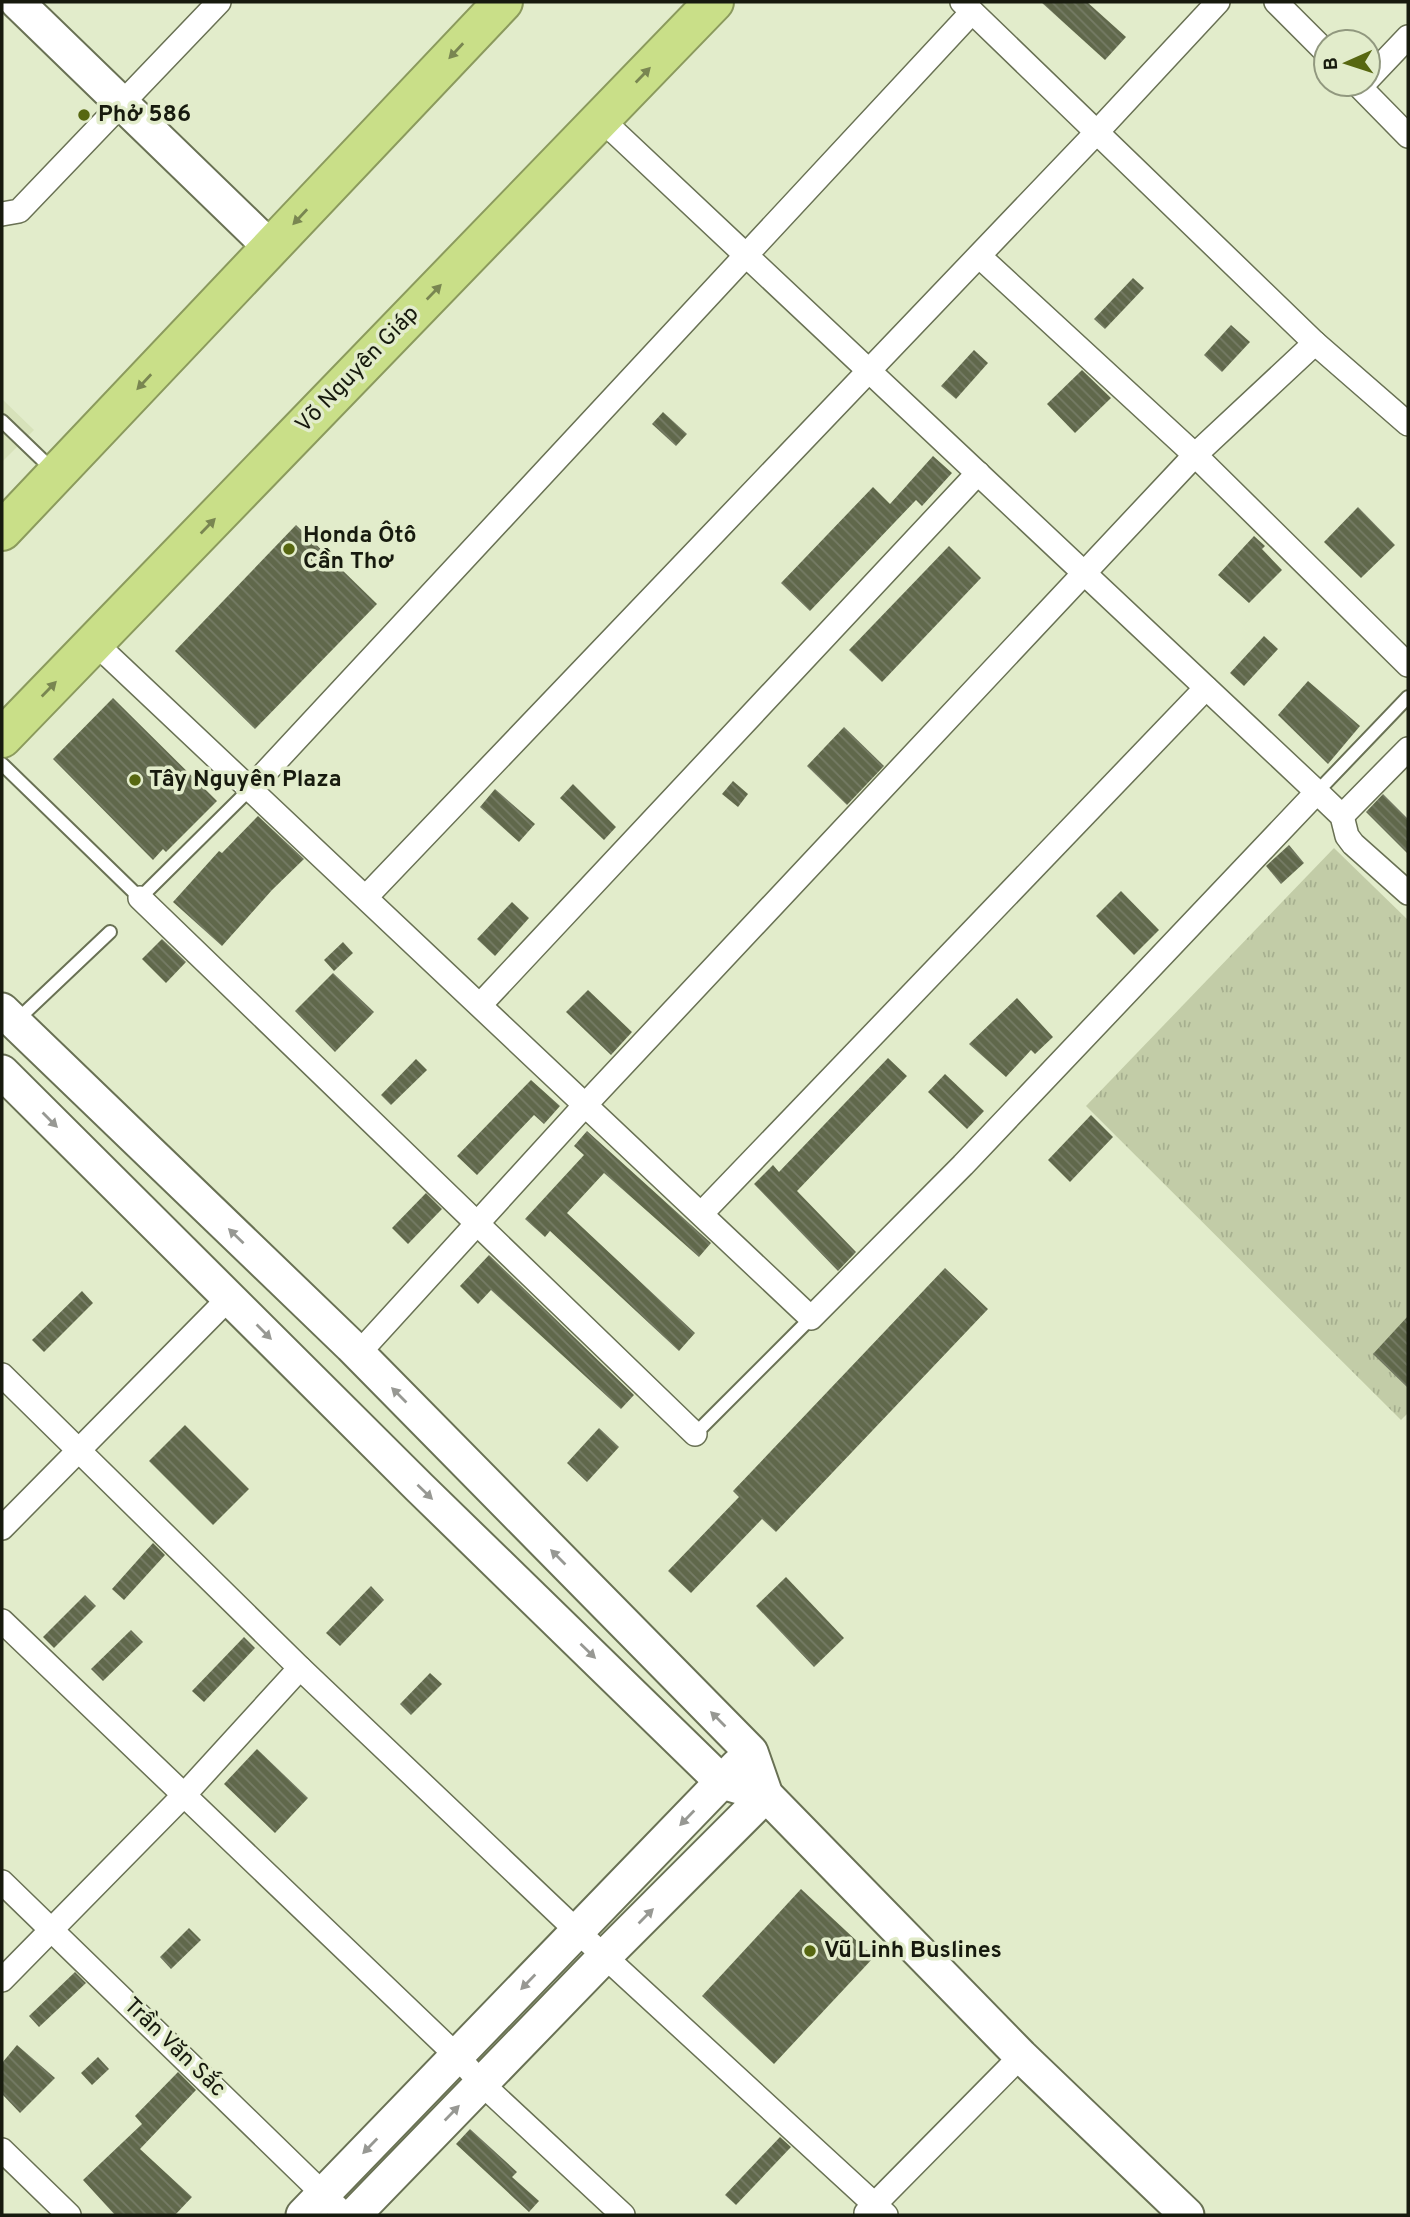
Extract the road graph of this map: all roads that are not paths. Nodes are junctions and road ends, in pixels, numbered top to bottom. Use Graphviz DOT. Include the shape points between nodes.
graph roads {
  1 [pos="17,2"];
  2 [pos="219,2"];
  3 [pos="503,2"];
  4 [pos="714,2"];
  5 [pos="1218,2"];
  6 [pos="1276,2"];
  7 [pos="967,7"];
  8 [pos="1408,37"];
  9 [pos="1312,38"];
  10 [pos="1382,63"];
  11 [pos="1375,98"];
  12 [pos="121,102"];
  13 [pos="601,119"];
  14 [pos="1097,132"];
  15 [pos="1408,136"];
  16 [pos="2,214"];
  17 [pos="271,248"];
  18 [pos="746,255"];
  19 [pos="979,256"];
  20 [pos="1315,343"];
  21 [pos="869,370"];
  22 [pos="1408,424"];
  23 [pos="3,425"];
  24 [pos="1195,455"];
  25 [pos="978,473"];
  26 [pos="57,474"];
  27 [pos="2,531"];
  28 [pos="1084,575"];
  29 [pos="94,642"];
  30 [pos="1408,665"];
  31 [pos="1206,688"];
  32 [pos="1408,697"];
  33 [pos="2,738"];
  34 [pos="1408,749"];
  35 [pos="2,764"];
  36 [pos="250,789"];
  37 [pos="1317,792"];
  38 [pos="1342,816"];
  39 [pos="1408,893"];
  40 [pos="366,897"];
  41 [pos="140,898"];
  42 [pos="110,932"];
  43 [pos="480,1005"];
  44 [pos="8,1016"];
  45 [pos="2,1072"];
  46 [pos="586,1104"];
  47 [pos="702,1213"];
  48 [pos="477,1224"];
  49 [pos="229,1298"];
  50 [pos="811,1318"];
  51 [pos="358,1354"];
  52 [pos="2,1375"];
  53 [pos="695,1434"];
  54 [pos="77,1450"];
  55 [pos="2,1528"];
  56 [pos="2,1621"];
  57 [pos="300,1668"];
  58 [pos="751,1752"];
  59 [pos="722,1782"];
  60 [pos="185,1794"];
  61 [pos="766,1795"];
  62 [pos="2,1882"];
  63 [pos="51,1930"];
  64 [pos="577,1931"];
  65 [pos="605,1956"];
  66 [pos="2,1980"];
  67 [pos="457,2056"];
  68 [pos="1021,2056"];
  69 [pos="481,2083"];
  70 [pos="2,2150"];
  71 [pos="324,2208"];
  72 [pos="875,2212"];
  73 [pos="68,2215"];
  74 [pos="354,2215"];
  75 [pos="623,2215"];
  76 [pos="1187,2215"];
  1 -- 12 [label="street"];
  2 -- 12 [label="street"];
  3 -- 17 [label="highway, one-way"];
  13 -- 4 [label="highway, Võ Nguyên Giáp, one-way"];
  5 -- 14 [label="street"];
  6 -- 9 [label="street"];
  7 -- 14 [label="street"];
  7 -- 18 [label="street"];
  8 -- 10 [label="street"];
  11 -- 15 [label="street"];
  12 -- 16 [label="street" via="19,211"];
  12 -- 17 [label="street"];
  13 -- 18 [label="street"];
  29 -- 13 [label="highway, Võ Nguyên Giáp, one-way"];
  14 -- 19 [label="street"];
  14 -- 20 [label="street"];
  17 -- 26 [label="highway, one-way"];
  18 -- 21 [label="street"];
  18 -- 36 [label="street"];
  19 -- 21 [label="street"];
  19 -- 24 [label="street"];
  20 -- 22 [label="street"];
  20 -- 24 [label="street"];
  21 -- 25 [label="street"];
  21 -- 40 [label="street"];
  23 -- 26 [label="lane"];
  24 -- 28 [label="street"];
  24 -- 30 [label="street"];
  25 -- 28 [label="street"];
  25 -- 43 [label="street"];
  26 -- 27 [label="highway"];
  28 -- 31 [label="street"];
  28 -- 46 [label="street"];
  33 -- 29 [label="highway, Võ Nguyên Giáp, one-way"];
  29 -- 36 [label="street"];
  31 -- 37 [label="street"];
  31 -- 47 [label="street"];
  32 -- 37 [label="lane"];
  34 -- 38 [label="street"];
  35 -- 41 [label="lane"];
  36 -- 40 [label="street"];
  36 -- 41 [label="lane"];
  37 -- 38 [label="street"];
  37 -- 50 [label="street"];
  38 -- 39 [label="street" via="1353,844"];
  40 -- 43 [label="street"];
  41 -- 48 [label="street"];
  42 -- 44 [label="lane"];
  43 -- 46 [label="street"];
  51 -- 44 [label="street, one-way"];
  45 -- 49 [label="street, one-way"];
  46 -- 47 [label="street"];
  46 -- 48 [label="street"];
  47 -- 50 [label="street"];
  48 -- 51 [label="street"];
  48 -- 53 [label="street"];
  49 -- 54 [label="street"];
  49 -- 59 [label="street, one-way"];
  50 -- 53 [label="lane"];
  58 -- 51 [label="street, one-way"];
  52 -- 54 [label="street"];
  54 -- 55 [label="street"];
  54 -- 57 [label="street"];
  56 -- 60 [label="street"];
  57 -- 60 [label="street"];
  57 -- 64 [label="street"];
  58 -- 59 [label="street"];
  58 -- 61 [label="street"];
  59 -- 61 [label="street"];
  59 -- 64 [label="street, one-way"];
  60 -- 63 [label="street"];
  60 -- 67 [label="street"];
  65 -- 61 [label="street, one-way"];
  61 -- 68 [label="street"];
  62 -- 63 [label="street, Trần Văn Sắc"];
  63 -- 66 [label="street"];
  63 -- 71 [label="street, Trần Văn Sắc"];
  64 -- 65 [label="street"];
  64 -- 67 [label="street, one-way"];
  65 -- 69 [label="street"];
  65 -- 72 [label="street"];
  67 -- 69 [label="street"];
  67 -- 71 [label="street, one-way"];
  68 -- 72 [label="street"];
  68 -- 76 [label="street"];
  74 -- 69 [label="street, one-way"];
  69 -- 75 [label="street"];
  70 -- 73 [label="street"];
}
